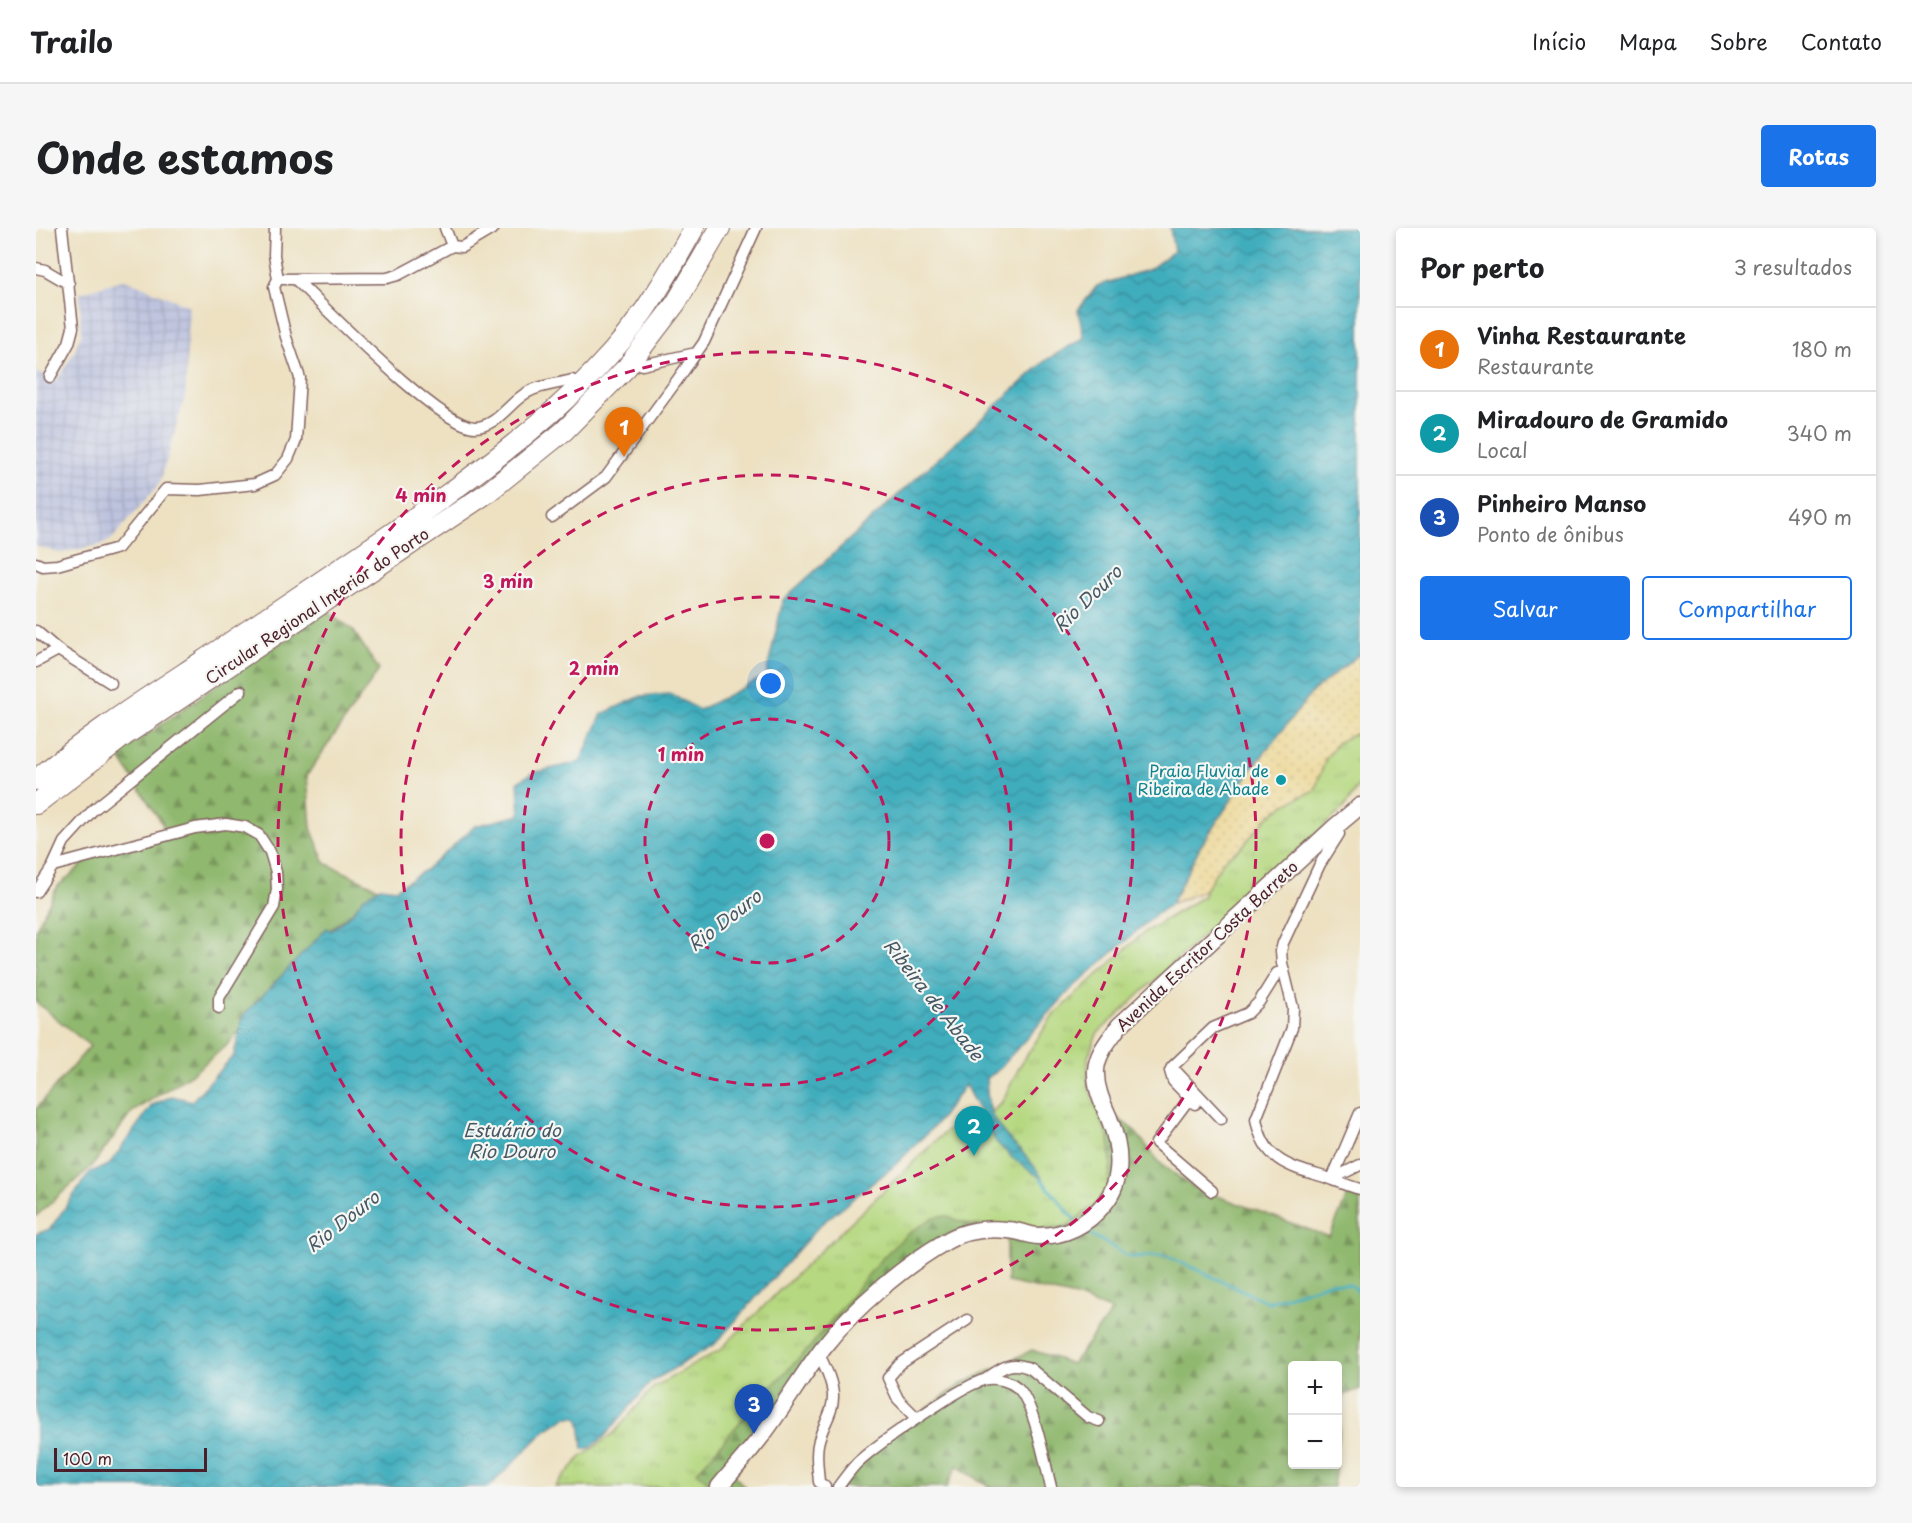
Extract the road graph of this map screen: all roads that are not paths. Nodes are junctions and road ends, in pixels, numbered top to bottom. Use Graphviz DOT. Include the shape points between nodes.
graph roads {
  1 [pos="62,228"];
  2 [pos="275,228"];
  3 [pos="445,228"];
  4 [pos="494,228"];
  5 [pos="694,228"];
  6 [pos="720,228"];
  7 [pos="756,228"];
  8 [pos="452,246"];
  9 [pos="36,268"];
  10 [pos="278,279"];
  11 [pos="295,279"];
  12 [pos="69,284"];
  13 [pos="696,353"];
  14 [pos="642,365"];
  15 [pos="50,377"];
  16 [pos="572,380"];
  17 [pos="552,517"];
  18 [pos="36,563"];
  19 [pos="36,631"];
  20 [pos="58,650"];
  21 [pos="36,662"];
  22 [pos="111,683"];
  23 [pos="242,691"];
  24 [pos="36,780"];
  25 [pos="36,804"];
  26 [pos="1360,806"];
  27 [pos="1335,827"];
  28 [pos="53,866"];
  29 [pos="36,892"];
  30 [pos="1284,970"];
  31 [pos="219,1008"];
  32 [pos="1173,1067"];
  33 [pos="1360,1113"];
  34 [pos="1221,1119"];
  35 [pos="1360,1165"];
  36 [pos="1332,1179"];
  37 [pos="1360,1189"];
  38 [pos="1212,1191"];
  39 [pos="967,1320"];
  40 [pos="819,1354"];
  41 [pos="986,1379"];
  42 [pos="917,1418"];
  43 [pos="1099,1421"];
  44 [pos="719,1487"];
  45 [pos="825,1487"];
  46 [pos="838,1487"];
  47 [pos="1050,1487"];
  1 -- 12 [label="street"];
  2 -- 10 [label="street"];
  3 -- 8 [label="street"];
  4 -- 8 [label="street" via="462,247"];
  5 -- 24 [label="highway, Circular Regional Interior do Porto" via="659,291 612,352 550,415 402,527 152,695"];
  6 -- 25 [label="highway, Circular Regional Interior do Porto" via="676,303 627,367 564,431 487,493 124,736"];
  7 -- 13 [label="street"];
  8 -- 11 [label="street" via="387,278"];
  9 -- 12 [label="street"];
  10 -- 11 [label="street"];
  10 -- 18 [label="street" via="274,287 300,378 296,440 288,459 274,475 255,484 166,489 118,548 57,565"];
  11 -- 16 [label="street" via="388,369 458,423 475,427 486,424 526,393"];
  12 -- 15 [label="street" via="73,328"];
  13 -- 14 [label="street"];
  13 -- 17 [label="street" via="606,477"];
  19 -- 20 [label="street"];
  20 -- 21 [label="street"];
  20 -- 22 [label="street"];
  23 -- 28 [label="street" via="93,810 64,842"];
  26 -- 27 [label="main road, Avenida Escritor Costa Barreto"];
  27 -- 30 [label="street" via="1339,834 1320,864 1283,943"];
  27 -- 40 [label="main road, Avenida Escritor Costa Barreto" via="1119,1026 1104,1046 1096,1069 1097,1086 1115,1134 1119,1165 1113,1191 1097,1212 1086,1223 1062,1234 1036,1236 981,1230 948,1240 922,1256 853,1313"];
  28 -- 29 [label="street"];
  28 -- 31 [label="street" via="195,828 226,824 245,827 259,835 276,872 274,907 219,998"];
  30 -- 32 [label="street" via="1277,973 1248,1013 1213,1028"];
  30 -- 36 [label="street" via="1293,1008 1292,1028 1256,1119 1259,1134 1281,1163"];
  32 -- 34 [label="street"];
  32 -- 38 [label="street" via="1173,1081 1192,1101 1156,1143"];
  33 -- 36 [label="street"];
  35 -- 36 [label="street"];
  36 -- 37 [label="street"];
  39 -- 42 [label="street" via="900,1364 888,1378 898,1399"];
  40 -- 44 [label="main road, Avenida Escritor Costa Barreto" via="760,1438"];
  40 -- 45 [label="street" via="833,1396 817,1451 819,1482"];
  41 -- 42 [label="street"];
  41 -- 43 [label="street" via="1002,1367 1023,1365 1088,1417"];
  41 -- 47 [label="street" via="1003,1380 1020,1390 1029,1407"];
  42 -- 46 [label="street" via="858,1463"];
}
